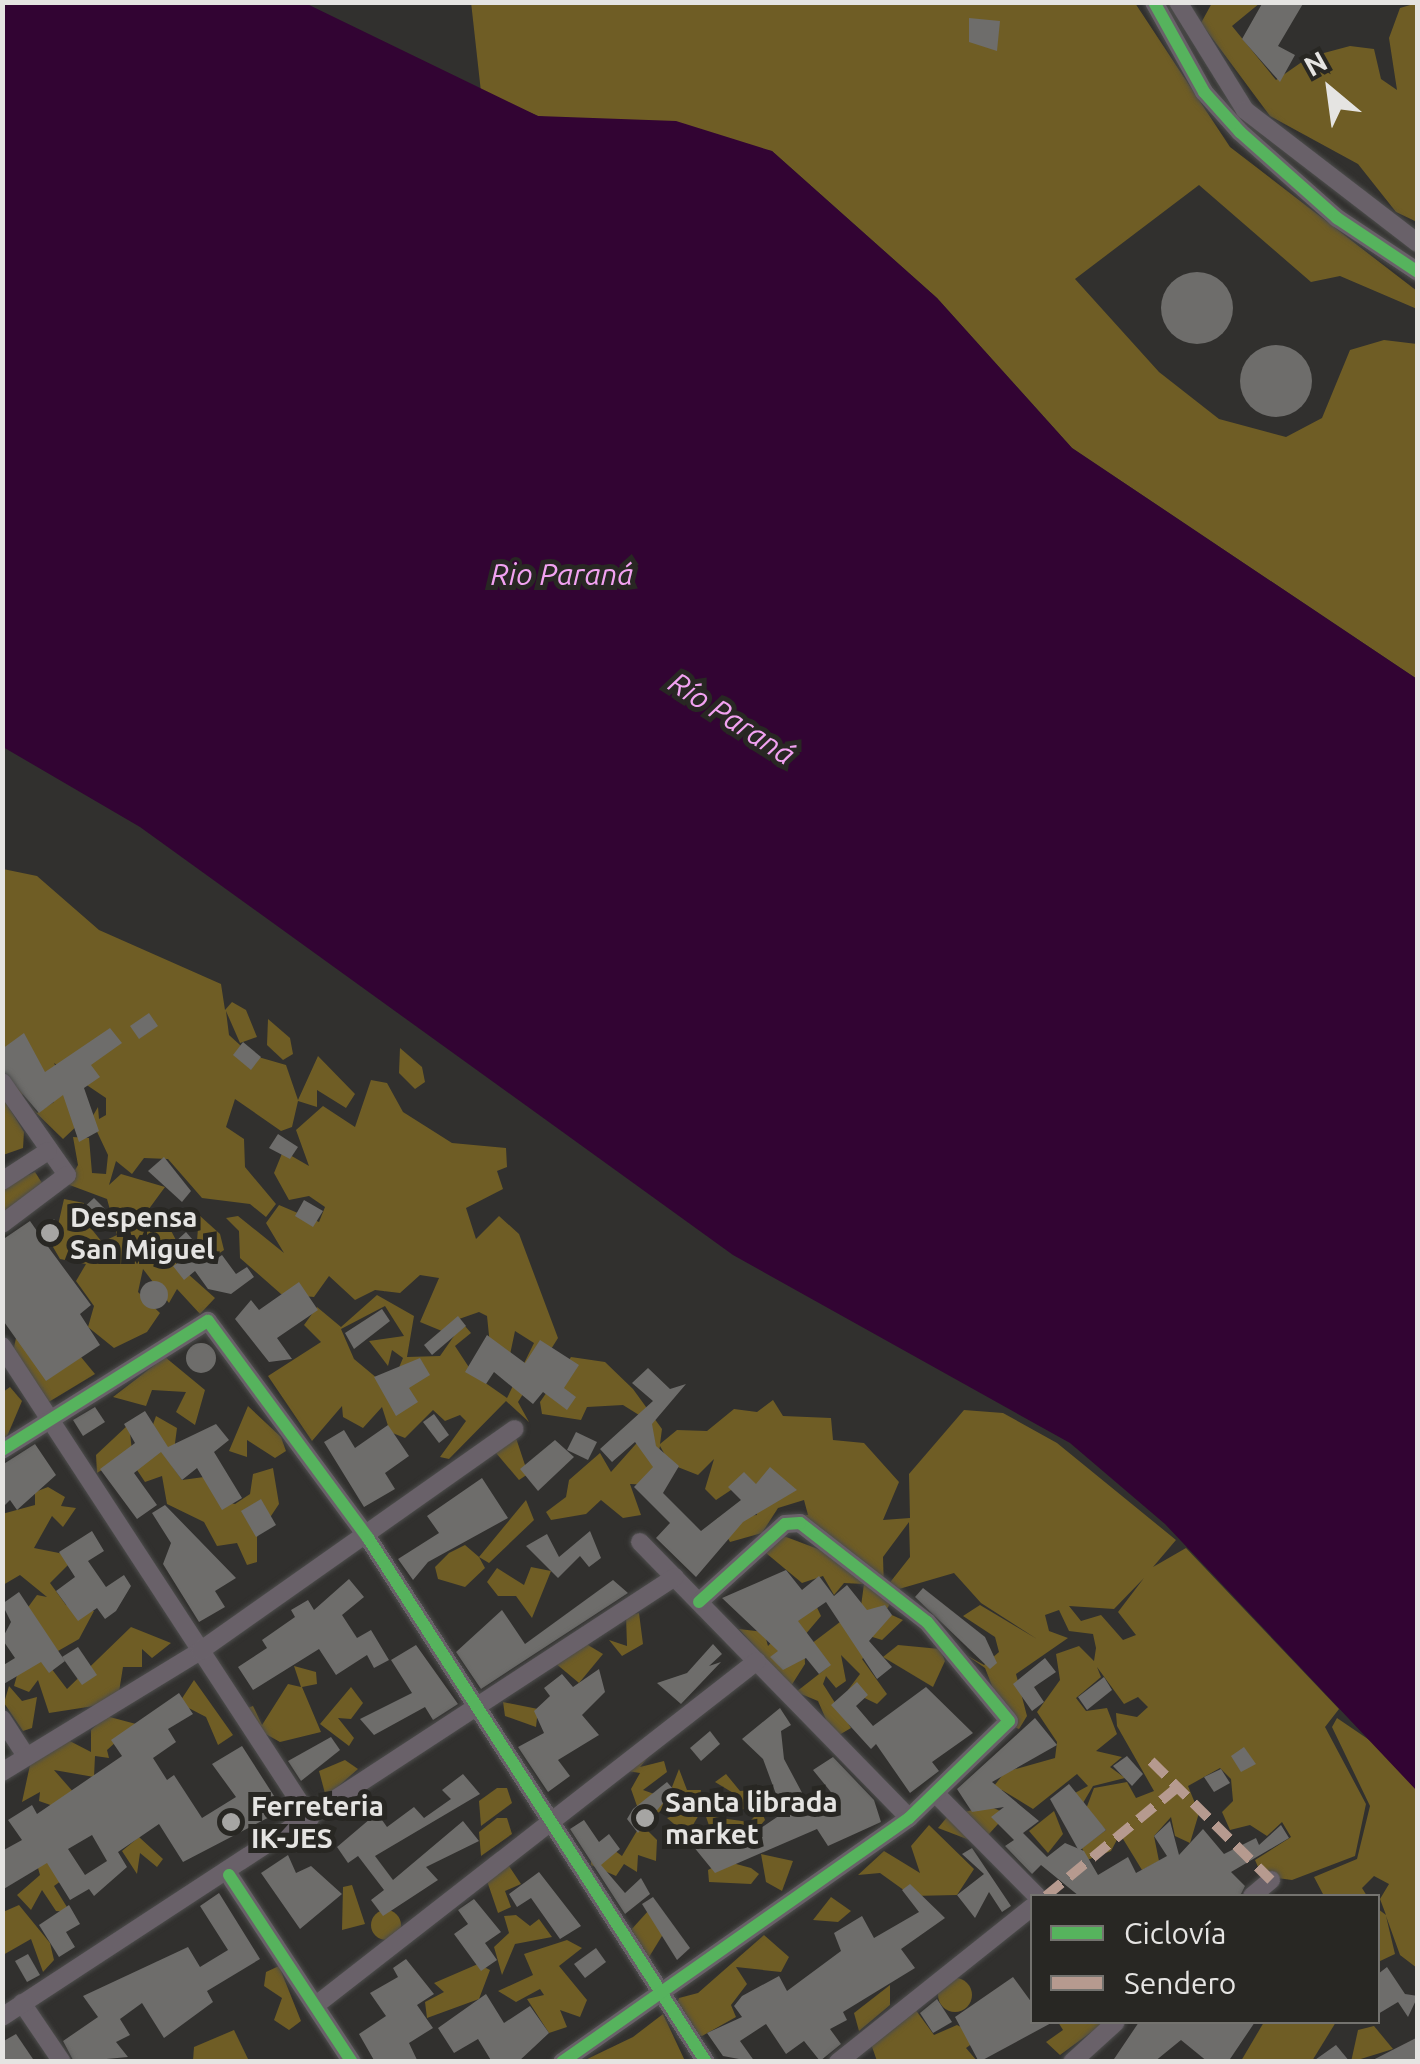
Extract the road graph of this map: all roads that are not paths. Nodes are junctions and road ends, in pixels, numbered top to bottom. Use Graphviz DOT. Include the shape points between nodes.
graph roads {
  1 [pos="1154,2"];
  2 [pos="1178,2"];
  3 [pos="1418,243"];
  4 [pos="1418,272"];
  5 [pos="2,1082"];
  6 [pos="48,1151"];
  7 [pos="2,1182"];
  8 [pos="2,1224"];
  9 [pos="2,1346"];
  10 [pos="52,1418"];
  11 [pos="515,1428"];
  12 [pos="2,1450"];
  13 [pos="368,1538"];
  14 [pos="640,1542"];
  15 [pos="675,1578"];
  16 [pos="699,1602"];
  17 [pos="200,1650"];
  18 [pos="757,1662"];
  19 [pos="476,1714"];
  20 [pos="2,1719"];
  21 [pos="26,1756"];
  22 [pos="2,1772"];
  23 [pos="937,1795"];
  24 [pos="310,1818"];
  25 [pos="910,1818"];
  26 [pos="547,1825"];
  27 [pos="228,1875"];
  28 [pos="1270,1880"];
  29 [pos="1036,1894"];
  30 [pos="1254,1894"];
  31 [pos="1030,1909"];
  32 [pos="662,1996"];
  33 [pos="22,2004"];
  34 [pos="316,2006"];
  35 [pos="2,2016"];
  36 [pos="1114,2024"];
  37 [pos="62,2062"];
  38 [pos="352,2062"];
  39 [pos="562,2062"];
  40 [pos="706,2062"];
  41 [pos="838,2062"];
  42 [pos="1072,2062"];
  1 -- 4 [label="street" via="1204,92 1240,132 1337,218"];
  2 -- 3 [label="street" via="1245,110"];
  5 -- 6 [label="street"];
  6 -- 7 [label="street"];
  6 -- 8 [label="street" via="63,1162 66,1182"];
  9 -- 10 [label="street"];
  10 -- 12 [label="street"];
  10 -- 13 [label="street" via="208,1321"];
  10 -- 17 [label="street"];
  11 -- 13 [label="street"];
  13 -- 17 [label="street"];
  13 -- 19 [label="street"];
  14 -- 15 [label="street"];
  15 -- 16 [label="street"];
  15 -- 19 [label="street"];
  16 -- 18 [label="street"];
  16 -- 23 [label="street" via="784,1524 814,1530 865,1567 1008,1711 1005,1729"];
  17 -- 21 [label="street"];
  17 -- 24 [label="street"];
  18 -- 25 [label="street"];
  18 -- 26 [label="street"];
  19 -- 24 [label="street"];
  19 -- 26 [label="street"];
  20 -- 21 [label="street"];
  21 -- 22 [label="street"];
  23 -- 25 [label="street"];
  23 -- 29 [label="street"];
  24 -- 27 [label="street"];
  25 -- 32 [label="street"];
  26 -- 32 [label="street"];
  26 -- 34 [label="street"];
  27 -- 33 [label="street"];
  27 -- 34 [label="street"];
  28 -- 30 [label="street"];
  31 -- 41 [label="street"];
  32 -- 39 [label="street"];
  32 -- 40 [label="street"];
  33 -- 35 [label="street"];
  33 -- 37 [label="street"];
  34 -- 38 [label="street"];
  36 -- 42 [label="street"];
}
